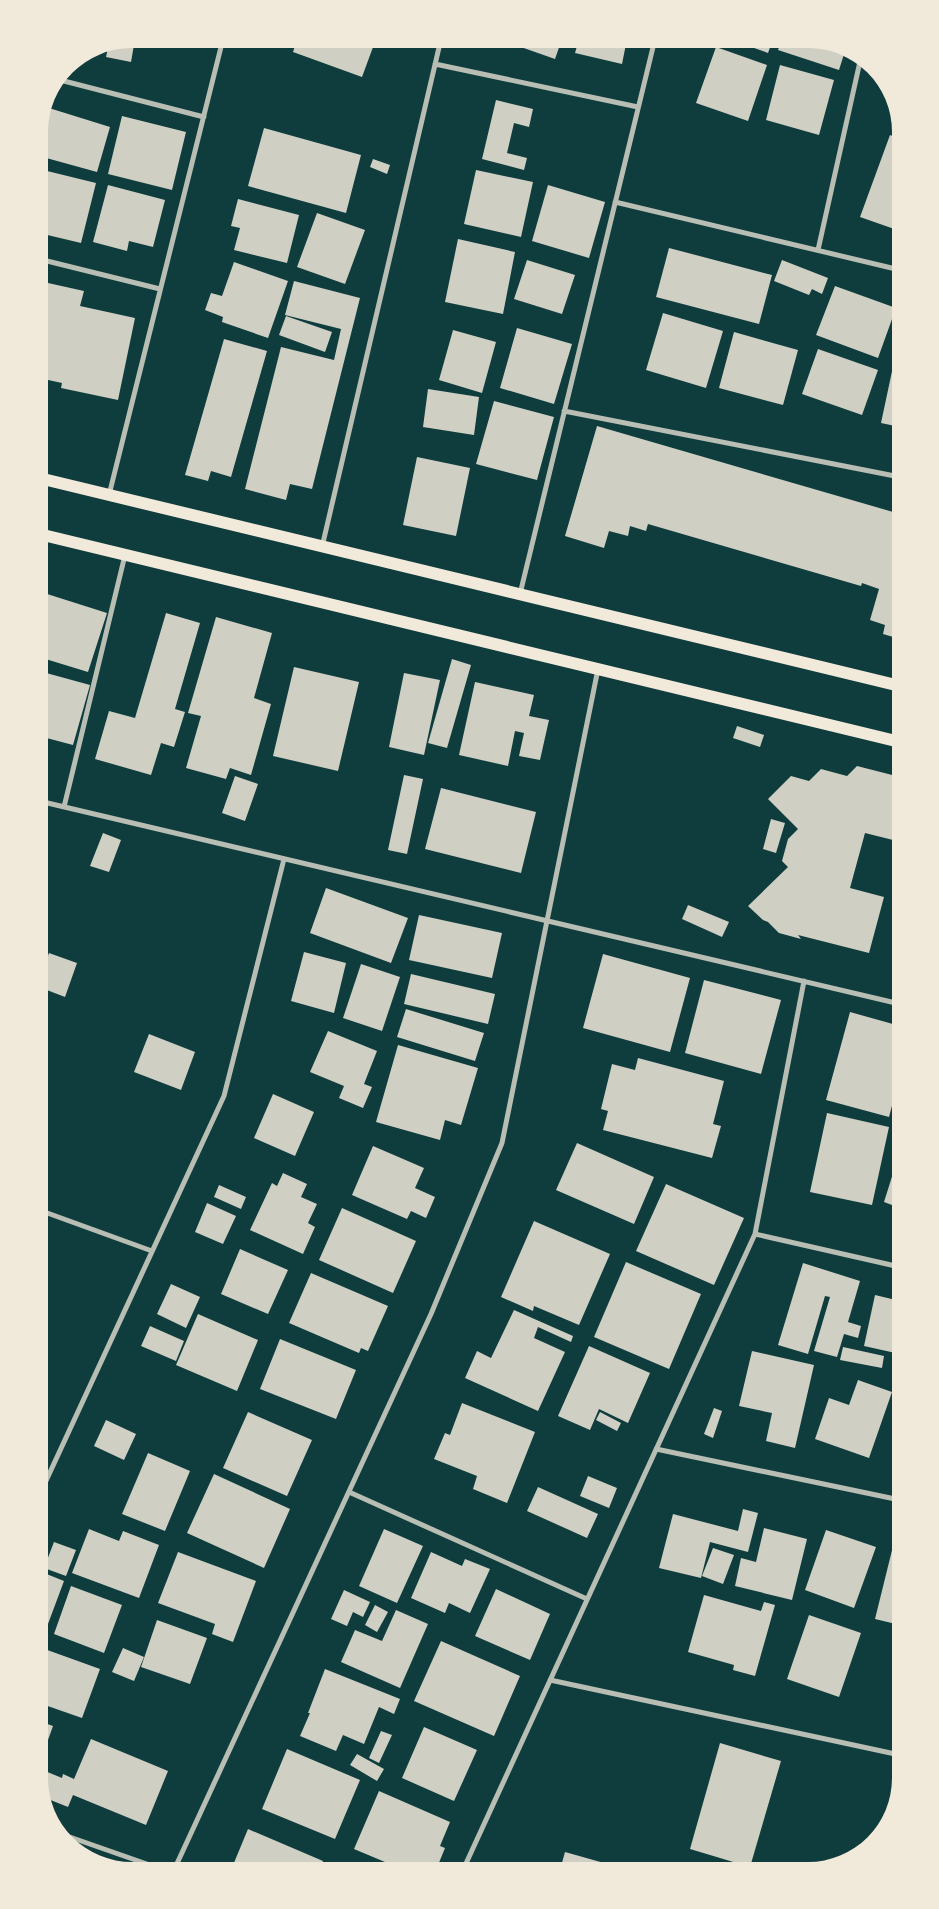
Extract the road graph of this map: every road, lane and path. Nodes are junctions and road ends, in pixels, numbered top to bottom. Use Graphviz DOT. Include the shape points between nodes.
graph roads {
  1 [pos="221,48"];
  2 [pos="439,48"];
  3 [pos="653,48"];
  4 [pos="435,64"];
  5 [pos="859,66"];
  6 [pos="65,81"];
  7 [pos="638,107"];
  8 [pos="204,116"];
  9 [pos="615,202"];
  10 [pos="818,250"];
  11 [pos="48,261"];
  12 [pos="892,268"];
  13 [pos="160,289"];
  14 [pos="564,411"];
  15 [pos="892,474"];
  16 [pos="48,480"];
  17 [pos="109,495"];
  18 [pos="48,536"];
  19 [pos="322,547"];
  20 [pos="125,554"];
  21 [pos="520,594"];
  22 [pos="598,669"];
  23 [pos="892,684"];
  24 [pos="892,740"];
  25 [pos="48,803"];
  26 [pos="64,807"];
  27 [pos="284,859"];
  28 [pos="547,920"];
  29 [pos="804,981"];
  30 [pos="892,1002"];
  31 [pos="48,1213"];
  32 [pos="754,1234"];
  33 [pos="152,1251"];
  34 [pos="892,1265"];
  35 [pos="656,1449"];
  36 [pos="48,1476"];
  37 [pos="349,1492"];
  38 [pos="892,1498"];
  39 [pos="587,1599"];
  40 [pos="550,1680"];
  41 [pos="892,1753"];
  42 [pos="72,1837"];
  43 [pos="139,1861"];
  44 [pos="178,1861"];
  45 [pos="467,1862"];
  1 -- 8 [label="street"];
  2 -- 4 [label="street"];
  3 -- 7 [label="street"];
  4 -- 7 [label="street"];
  4 -- 19 [label="street"];
  5 -- 10 [label="street"];
  6 -- 8 [label="street"];
  7 -- 9 [label="street"];
  8 -- 13 [label="street"];
  9 -- 10 [label="street"];
  9 -- 14 [label="street"];
  10 -- 12 [label="street"];
  11 -- 13 [label="street"];
  13 -- 17 [label="street"];
  14 -- 15 [label="street"];
  14 -- 21 [label="street"];
  16 -- 17 [label="main road"];
  17 -- 19 [label="main road"];
  18 -- 20 [label="main road"];
  19 -- 21 [label="main road"];
  20 -- 22 [label="main road"];
  20 -- 26 [label="street"];
  21 -- 23 [label="main road"];
  22 -- 24 [label="main road"];
  22 -- 28 [label="street"];
  25 -- 26 [label="street"];
  26 -- 27 [label="street"];
  27 -- 28 [label="street"];
  27 -- 33 [label="street" via="224,1096"];
  28 -- 29 [label="street"];
  28 -- 37 [label="street" via="502,1143 431,1314"];
  29 -- 30 [label="street"];
  29 -- 32 [label="street"];
  31 -- 33 [label="street"];
  32 -- 34 [label="street"];
  32 -- 35 [label="street"];
  33 -- 36 [label="street"];
  35 -- 38 [label="street"];
  35 -- 39 [label="street"];
  37 -- 39 [label="street"];
  37 -- 44 [label="street"];
  39 -- 40 [label="street"];
  40 -- 41 [label="street"];
  40 -- 45 [label="street"];
  42 -- 43 [label="street"];
}
